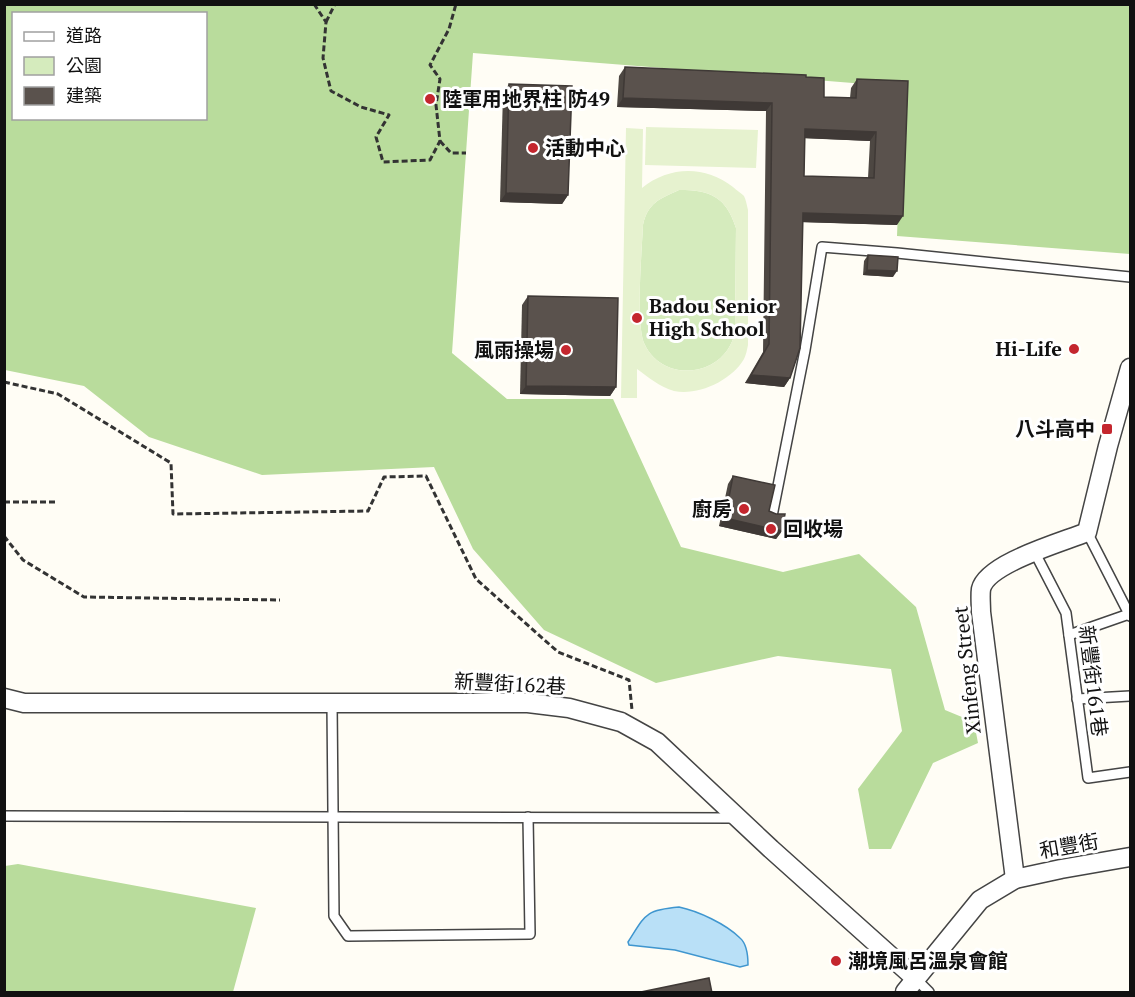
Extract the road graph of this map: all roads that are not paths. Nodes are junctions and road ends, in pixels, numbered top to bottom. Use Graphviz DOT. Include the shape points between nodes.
graph roads {
  1 [pos="1131,277"];
  2 [pos="1131,368"];
  3 [pos="772,516"];
  4 [pos="1087,532"];
  5 [pos="1035,553"];
  6 [pos="1130,615"];
  7 [pos="1069,635"];
  8 [pos="1131,696"];
  9 [pos="4,698"];
  10 [pos="1077,699"];
  11 [pos="332,703"];
  12 [pos="1131,772"];
  13 [pos="4,816"];
  14 [pos="334,817"];
  15 [pos="528,817"];
  16 [pos="738,818"];
  17 [pos="1131,858"];
  18 [pos="1015,879"];
  19 [pos="910,985"];
  20 [pos="928,993"];
  1 -- 3 [label="lane" via="822,247"];
  2 -- 4 [label="street"];
  4 -- 5 [label="street, Xinfeng Street"];
  4 -- 6 [label="lane"];
  5 -- 7 [label="lane, 新豐街161巷" via="1066,613"];
  5 -- 18 [label="street, Xinfeng Street" via="992,572 981,587"];
  6 -- 7 [label="lane"];
  7 -- 10 [label="lane, 新豐街161巷"];
  8 -- 10 [label="lane"];
  9 -- 11 [label="street, 新豐街162巷" via="24,703"];
  10 -- 12 [label="lane, 新豐街161巷" via="1088,778"];
  11 -- 14 [label="lane"];
  11 -- 16 [label="street, 新豐街162巷" via="528,704 569,708 621,722 657,742"];
  13 -- 14 [label="lane"];
  14 -- 15 [label="lane"];
  14 -- 15 [label="lane" via="334,916 348,936 530,934"];
  15 -- 16 [label="lane"];
  16 -- 19 [label="street, 新豐街162巷"];
  17 -- 18 [label="street, 和豐街"];
  18 -- 19 [label="street" via="980,900"];
  19 -- 20 [label="lane"];
}
